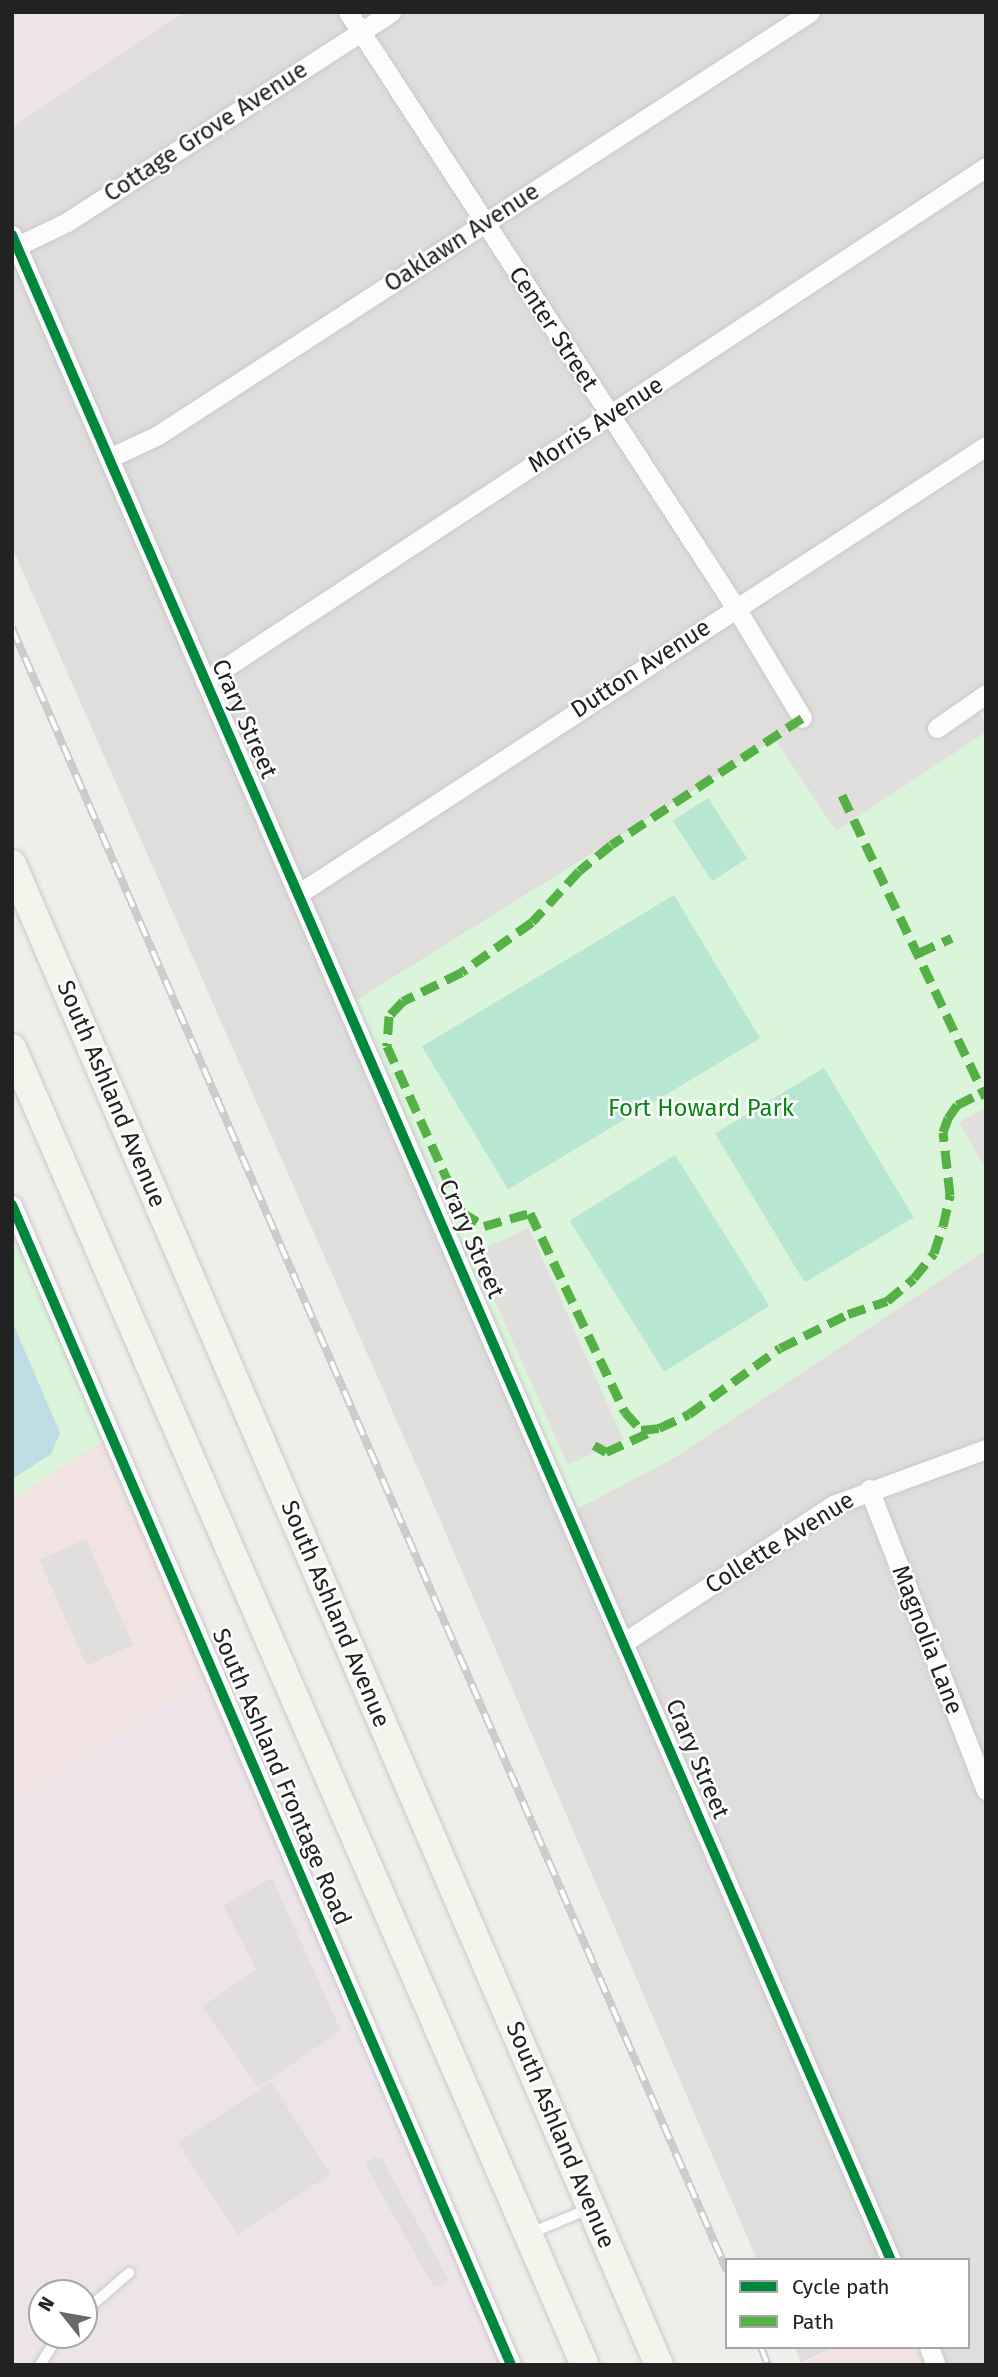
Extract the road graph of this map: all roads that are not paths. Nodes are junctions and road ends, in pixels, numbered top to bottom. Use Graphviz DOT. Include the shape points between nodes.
graph roads {
  1 [pos="348,12"];
  2 [pos="391,12"];
  3 [pos="810,12"];
  4 [pos="360,32"];
  5 [pos="986,167"];
  6 [pos="485,223"];
  7 [pos="15,240"];
  8 [pos="610,416"];
  9 [pos="986,446"];
  10 [pos="109,458"];
  11 [pos="736,608"];
  12 [pos="205,681"];
  13 [pos="986,694"];
  14 [pos="802,718"];
  15 [pos="937,728"];
  16 [pos="12,864"];
  17 [pos="298,894"];
  18 [pos="12,1048"];
  19 [pos="12,1205"];
  20 [pos="986,1449"];
  21 [pos="869,1489"];
  22 [pos="623,1643"];
  23 [pos="986,1790"];
  24 [pos="591,2208"];
  25 [pos="527,2234"];
  26 [pos="890,2258"];
  27 [pos="129,2273"];
  28 [pos="98,2300"];
  29 [pos="50,2349"];
  30 [pos="40,2365"];
  31 [pos="511,2365"];
  32 [pos="585,2365"];
  33 [pos="659,2365"];
  1 -- 4 [label="street, Center Street"];
  2 -- 4 [label="street, Cottage Grove Avenue"];
  3 -- 6 [label="street, Oaklawn Avenue"];
  4 -- 6 [label="street, Center Street"];
  4 -- 7 [label="street, Cottage Grove Avenue" via="67,222"];
  5 -- 8 [label="street, Morris Avenue"];
  6 -- 8 [label="street, Center Street"];
  6 -- 10 [label="street, Oaklawn Avenue" via="158,435"];
  7 -- 10 [label="street, Crary Street"];
  8 -- 11 [label="street, Center Street"];
  8 -- 12 [label="street, Morris Avenue"];
  9 -- 11 [label="street, Dutton Avenue"];
  10 -- 12 [label="street, Crary Street"];
  11 -- 14 [label="street, Center Street"];
  11 -- 17 [label="street, Dutton Avenue"];
  12 -- 17 [label="street, Crary Street"];
  13 -- 15 [label="street"];
  16 -- 24 [label="main road, South Ashland Avenue"];
  17 -- 22 [label="street, Crary Street"];
  18 -- 25 [label="main road"];
  19 -- 31 [label="street, South Ashland Frontage Road"];
  20 -- 21 [label="street, Collette Avenue"];
  21 -- 22 [label="street, Collette Avenue" via="833,1505"];
  21 -- 23 [label="street, Magnolia Lane"];
  22 -- 26 [label="street, Crary Street"];
  24 -- 25 [label="lane"];
  24 -- 33 [label="main road, South Ashland Avenue"];
  25 -- 32 [label="main road"];
  27 -- 28 [label="lane"];
  29 -- 30 [label="lane"];
}
